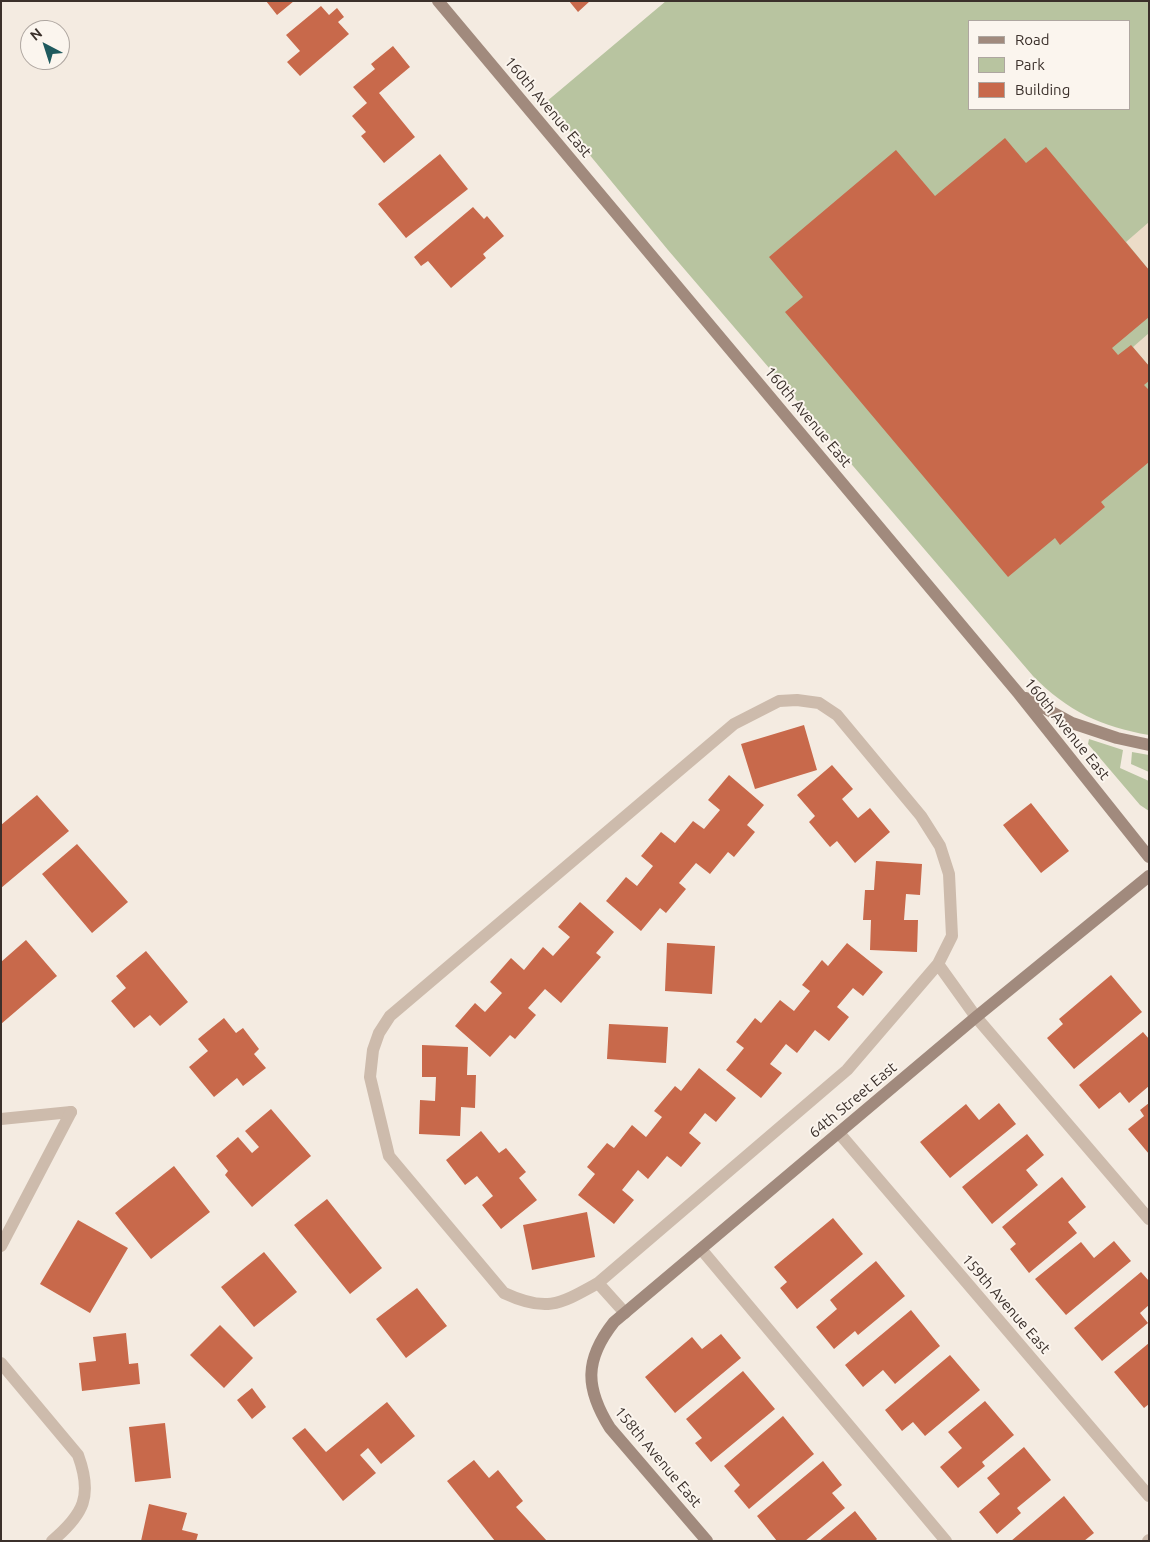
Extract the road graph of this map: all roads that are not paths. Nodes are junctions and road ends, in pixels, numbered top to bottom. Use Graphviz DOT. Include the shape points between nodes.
graph roads {
  1 [pos="438,1"];
  2 [pos="1019,694"];
  3 [pos="1149,745"];
  4 [pos="1149,858"];
  5 [pos="1149,876"];
  6 [pos="938,964"];
  7 [pos="976,1017"];
  8 [pos="1,1119"];
  9 [pos="839,1133"];
  10 [pos="1149,1219"];
  11 [pos="1,1246"];
  12 [pos="701,1249"];
  13 [pos="598,1283"];
  14 [pos="625,1313"];
  15 [pos="592,1360"];
  16 [pos="1,1363"];
  17 [pos="1149,1496"];
  18 [pos="52,1541"];
  19 [pos="707,1541"];
  20 [pos="946,1541"];
  1 -- 2 [label="street, 160th Avenue East"];
  2 -- 3 [label="street" via="1072,723"];
  2 -- 4 [label="street, 160th Avenue East"];
  5 -- 7 [label="street, 64th Street East"];
  6 -- 7 [label="street"];
  6 -- 13 [label="street" via="848,1070"];
  6 -- 13 [label="street" via="952,936 949,874 940,846 921,816 836,715 819,703 779,701 734,724 390,1016 373,1050 370,1077 389,1156 397,1168 504,1293 539,1305 563,1303"];
  7 -- 9 [label="street, 64th Street East"];
  7 -- 10 [label="street"];
  8 -- 11 [label="street" via="71,1112"];
  9 -- 12 [label="street, 64th Street East"];
  9 -- 17 [label="street, 159th Avenue East"];
  12 -- 14 [label="street, 64th Street East"];
  12 -- 20 [label="street"];
  13 -- 14 [label="street"];
  14 -- 15 [label="street, 64th Street East" via="600,1340"];
  15 -- 19 [label="street, 158th Avenue East" via="590,1376 597,1407 610,1428"];
  16 -- 18 [label="street" via="78,1455 85,1474 86,1489 79,1512"];
}
